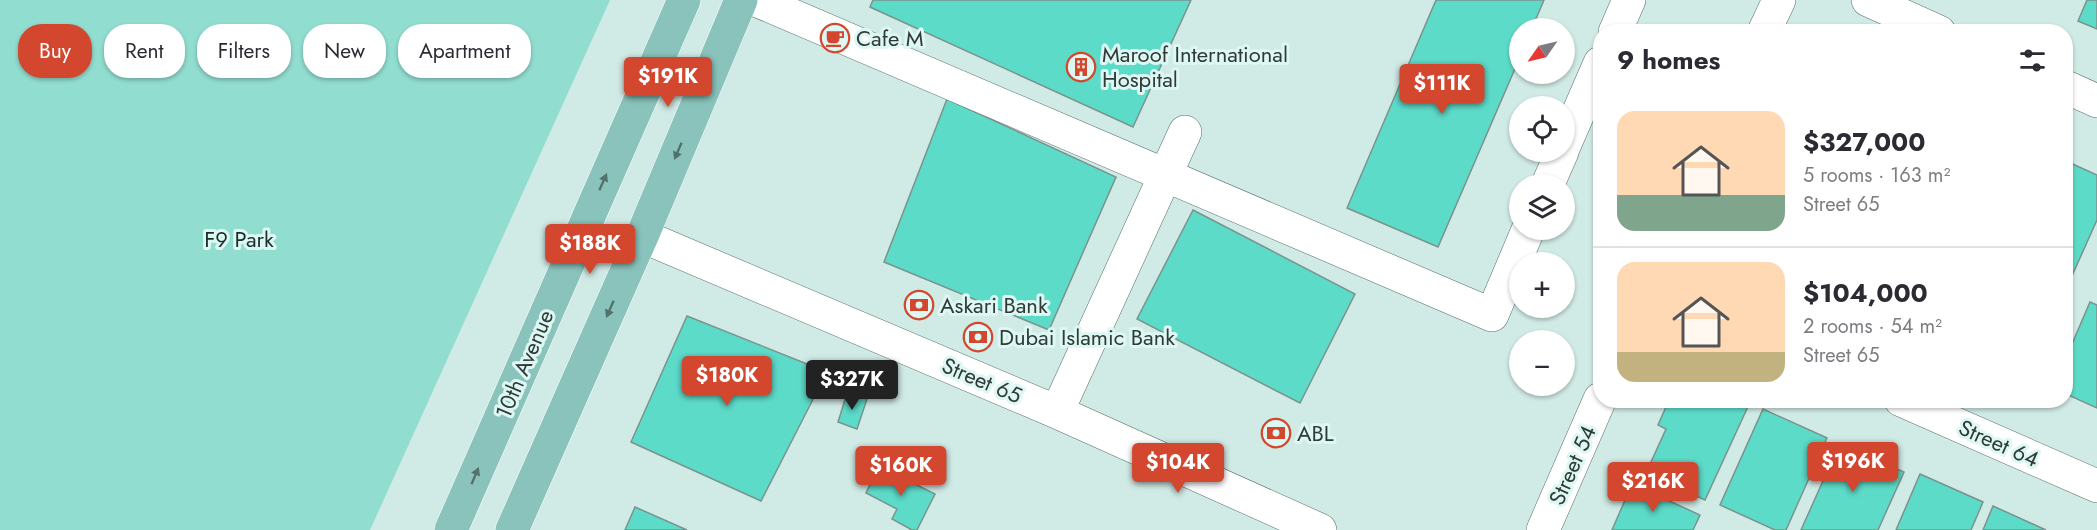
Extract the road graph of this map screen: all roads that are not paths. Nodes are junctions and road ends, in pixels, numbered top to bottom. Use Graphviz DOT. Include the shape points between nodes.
graph roads {
  1 [pos="684,0"];
  2 [pos="741,0"];
  3 [pos="756,0"];
  4 [pos="1629,0"];
  5 [pos="1779,0"];
  6 [pos="1868,0"];
  7 [pos="1618,24"];
  8 [pos="1768,24"];
  9 [pos="1921,24"];
  10 [pos="1593,85"];
  11 [pos="2073,90"];
  12 [pos="2097,101"];
  13 [pos="1575,123"];
  14 [pos="1185,132"];
  15 [pos="1166,174"];
  16 [pos="642,236"];
  17 [pos="1524,240"];
  18 [pos="1596,408"];
  19 [pos="1919,408"];
  20 [pos="1057,412"];
  21 [pos="2097,486"];
  22 [pos="451,530"];
  23 [pos="512,530"];
  24 [pos="1320,530"];
  25 [pos="1543,530"];
  22 -- 1 [label="main road, 10th Avenue, one-way"];
  2 -- 16 [label="main road, one-way"];
  3 -- 15 [label="street"];
  4 -- 7 [label="street"];
  5 -- 8 [label="street"];
  6 -- 9 [label="street"];
  10 -- 13 [label="street"];
  11 -- 12 [label="street"];
  14 -- 15 [label="street"];
  15 -- 17 [label="street" via="1492,315"];
  15 -- 20 [label="street"];
  16 -- 20 [label="street, Street 65"];
  16 -- 23 [label="main road, one-way"];
  18 -- 25 [label="street, Street 54"];
  19 -- 21 [label="street, Street 64"];
  20 -- 24 [label="street, Street 65"];
}
